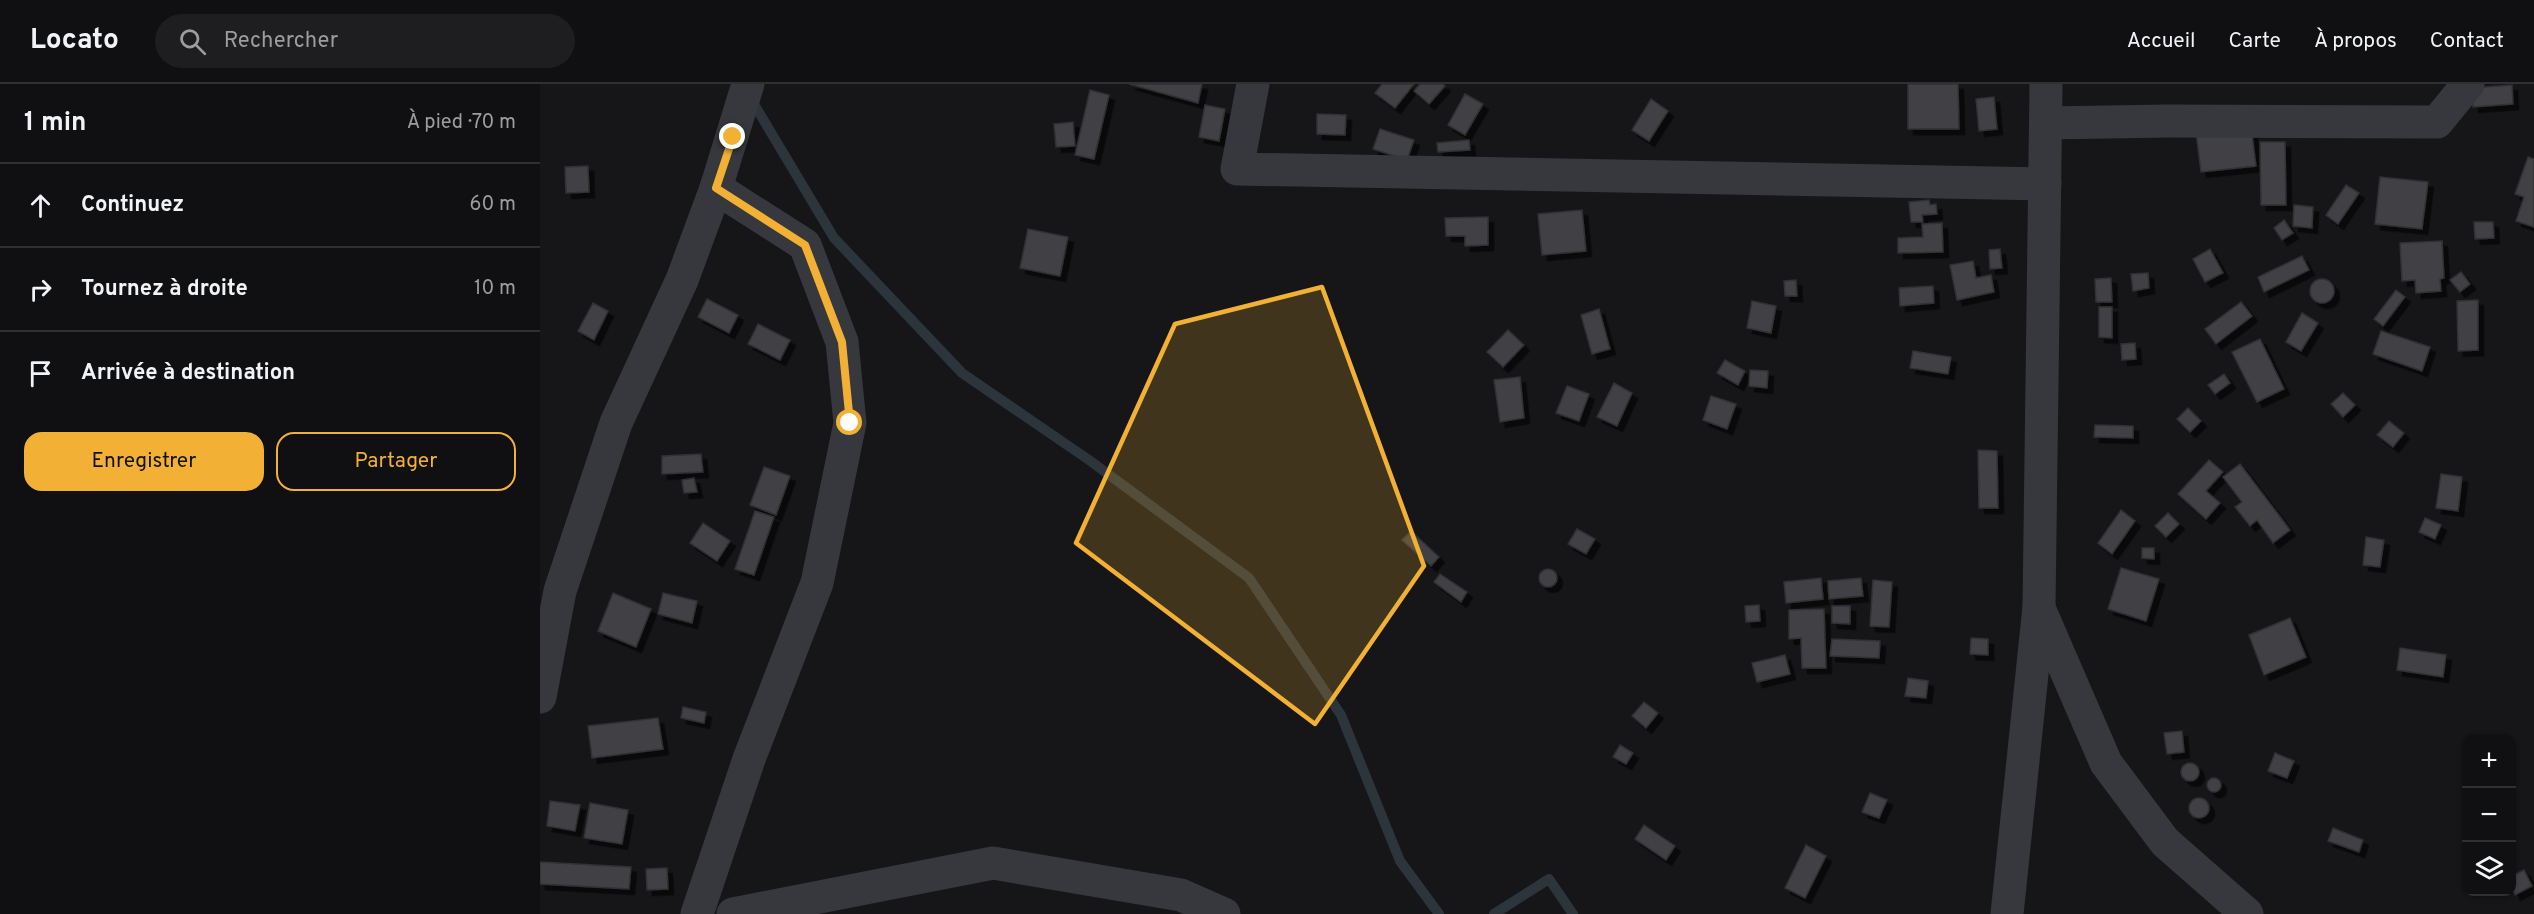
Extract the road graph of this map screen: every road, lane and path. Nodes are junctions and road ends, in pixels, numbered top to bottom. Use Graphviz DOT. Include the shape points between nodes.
graph roads {
  1 [pos="748,84"];
  2 [pos="1253,84"];
  3 [pos="2046,84"];
  4 [pos="2468,84"];
  5 [pos="2046,123"];
  6 [pos="2045,184"];
  7 [pos="716,188"];
  8 [pos="2038,607"];
  9 [pos="540,697"];
  10 [pos="697,914"];
  11 [pos="733,914"];
  12 [pos="1224,914"];
  13 [pos="2007,914"];
  14 [pos="2247,914"];
  1 -- 7 [label="street"];
  2 -- 6 [label="street" via="1237,170"];
  3 -- 5 [label="street"];
  4 -- 5 [label="street" via="2437,122"];
  5 -- 6 [label="street"];
  6 -- 8 [label="street"];
  7 -- 9 [label="street" via="682,280 616,423 560,591"];
  7 -- 10 [label="street" via="805,245 842,342 850,423 817,584 749,759"];
  8 -- 13 [label="street"];
  8 -- 14 [label="street" via="2106,763 2165,842"];
  11 -- 12 [label="street" via="993,863 1181,895"];
}
